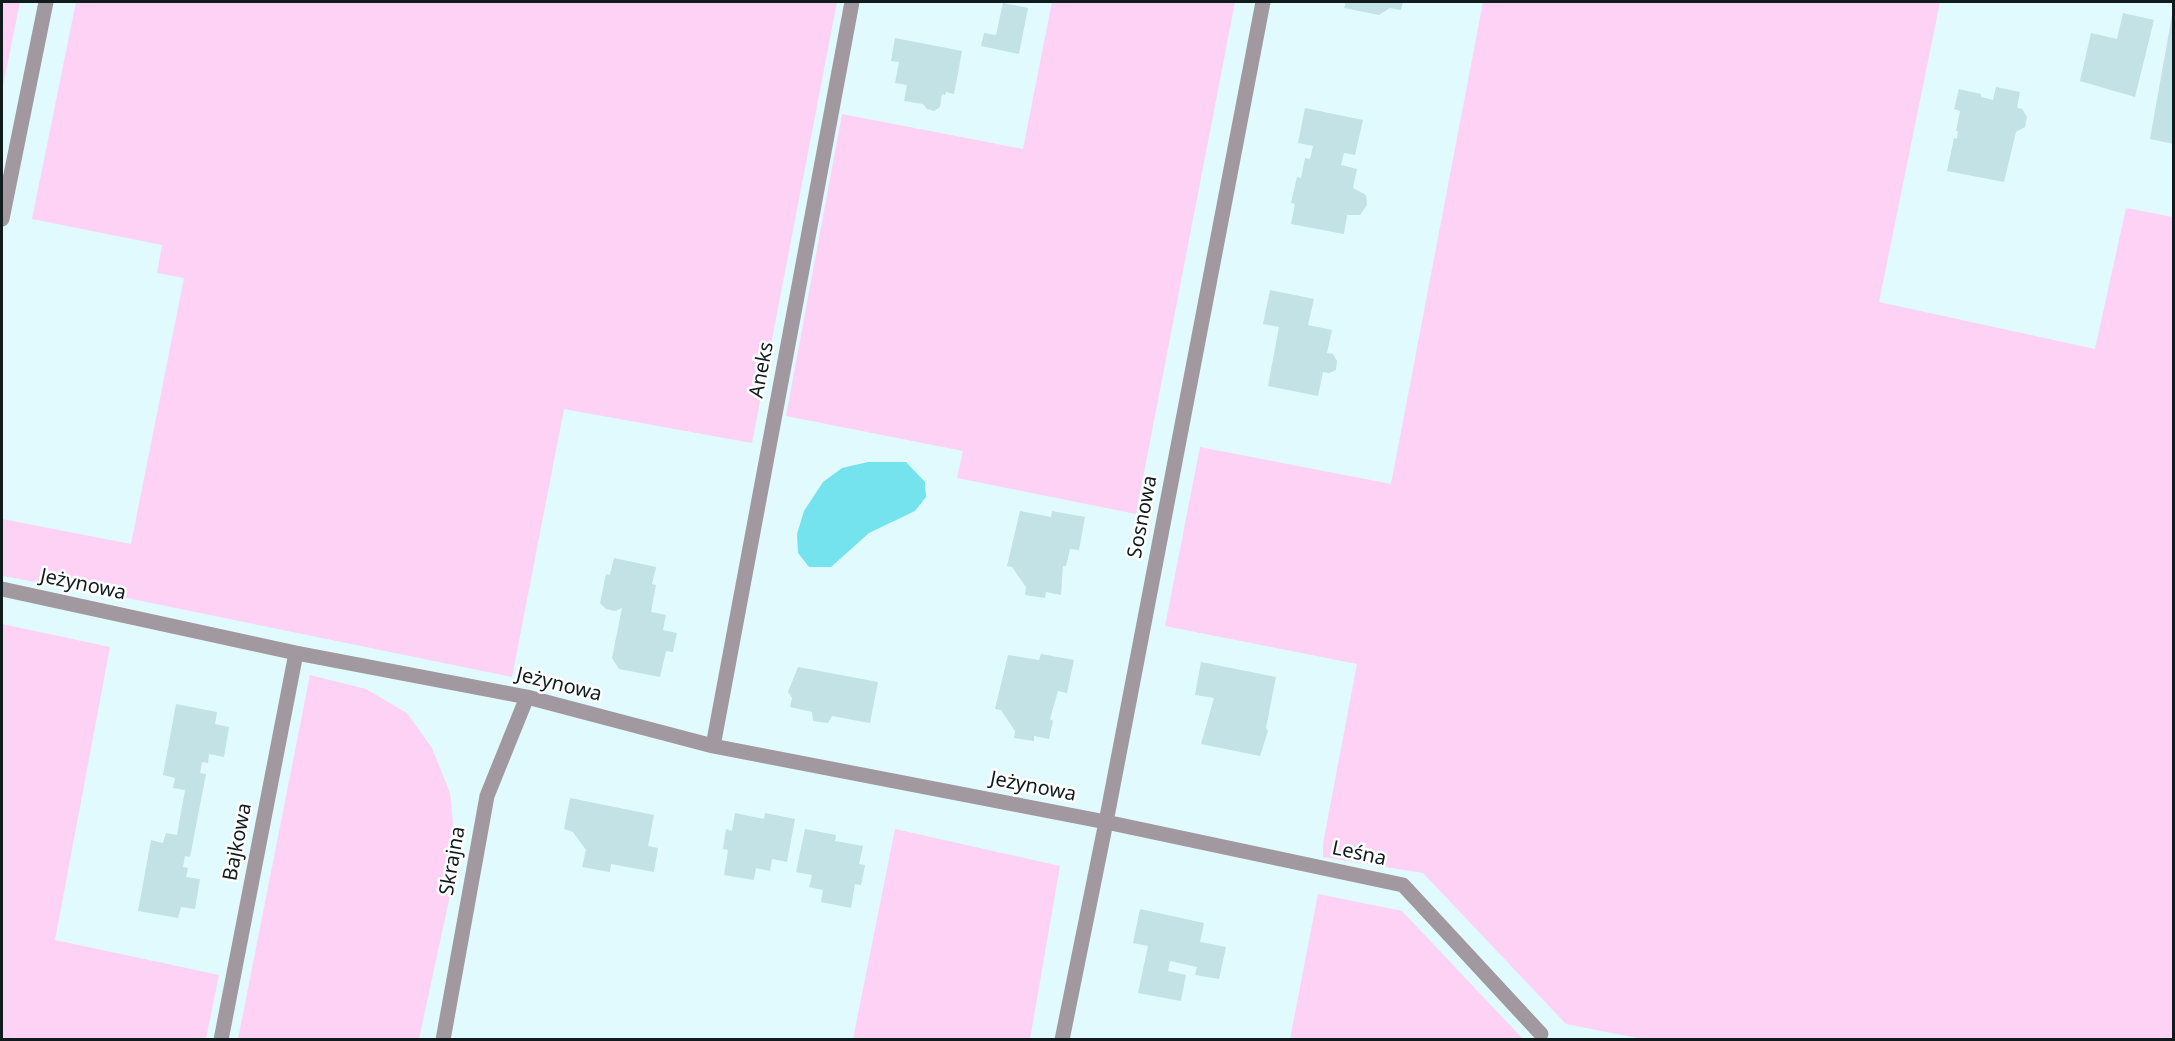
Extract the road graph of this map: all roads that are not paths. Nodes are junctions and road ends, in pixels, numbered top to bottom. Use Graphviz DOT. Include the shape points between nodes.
graph roads {
  1 [pos="46,2"];
  2 [pos="852,2"];
  3 [pos="1263,2"];
  4 [pos="2,219"];
  5 [pos="2,589"];
  6 [pos="296,653"];
  7 [pos="527,697"];
  8 [pos="713,746"];
  9 [pos="1106,822"];
  10 [pos="1542,1034"];
  11 [pos="221,1040"];
  12 [pos="443,1040"];
  13 [pos="1062,1040"];
  1 -- 4 [label="street"];
  2 -- 8 [label="street, Aneks"];
  3 -- 9 [label="street, Sosnowa"];
  5 -- 6 [label="street, Jeżynowa"];
  6 -- 7 [label="street, Jeżynowa"];
  6 -- 11 [label="street, Bajkowa"];
  7 -- 8 [label="street, Jeżynowa"];
  7 -- 12 [label="street, Skrajna" via="487,796"];
  8 -- 9 [label="street, Jeżynowa"];
  9 -- 10 [label="street, Leśna" via="1404,885"];
  9 -- 13 [label="street, Sosnowa"];
}
